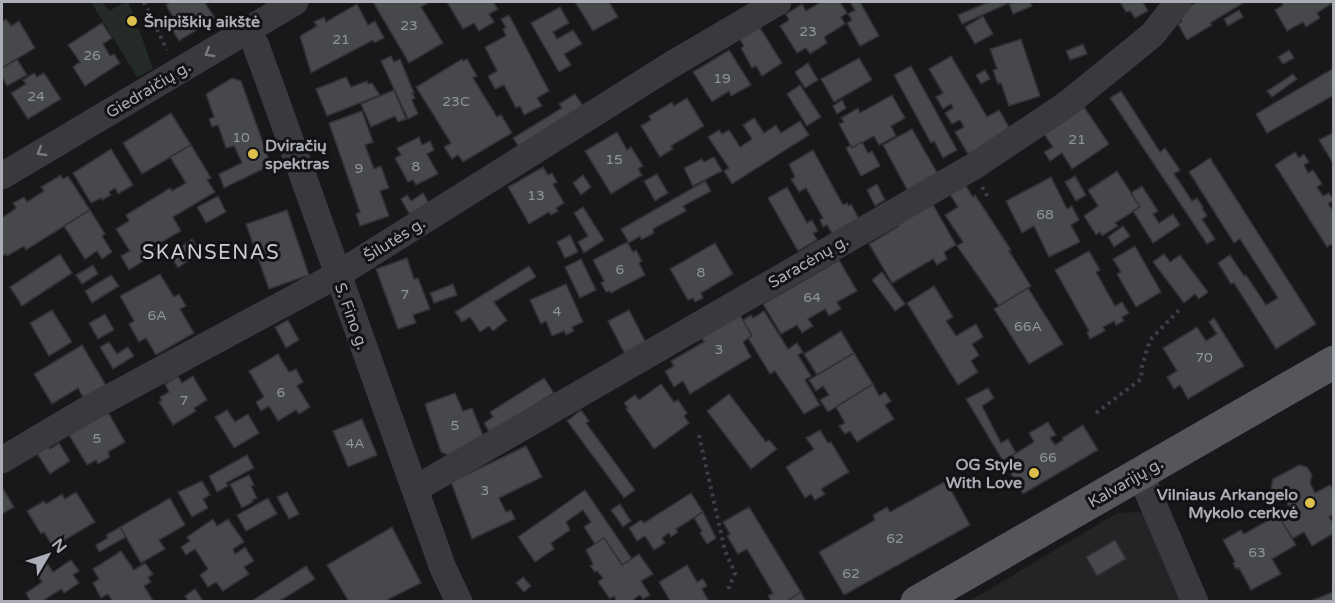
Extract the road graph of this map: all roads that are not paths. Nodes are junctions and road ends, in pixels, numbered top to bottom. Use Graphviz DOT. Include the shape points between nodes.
graph roads {
  1 [pos="295,2"];
  2 [pos="778,2"];
  3 [pos="1178,2"];
  4 [pos="248,29"];
  5 [pos="2,176"];
  6 [pos="337,275"];
  7 [pos="1334,362"];
  8 [pos="2,460"];
  9 [pos="1140,474"];
  10 [pos="415,489"];
  11 [pos="459,602"];
  12 [pos="917,602"];
  13 [pos="1195,602"];
  1 -- 4 [label="street, Giedraičių g."];
  2 -- 6 [label="street, Šilutės g."];
  3 -- 10 [label="street, Saracėnų g." via="1153,34 1067,104 976,165"];
  4 -- 5 [label="street, Giedraičių g., one-way"];
  4 -- 6 [label="street, S. Fino g."];
  6 -- 8 [label="street, Šilutės g."];
  6 -- 10 [label="street, S. Fino g."];
  7 -- 9 [label="main road, Kalvarijų g."];
  9 -- 12 [label="main road, Kalvarijų g."];
  9 -- 13 [label="street"];
  10 -- 11 [label="street, S. Fino g."];
}
